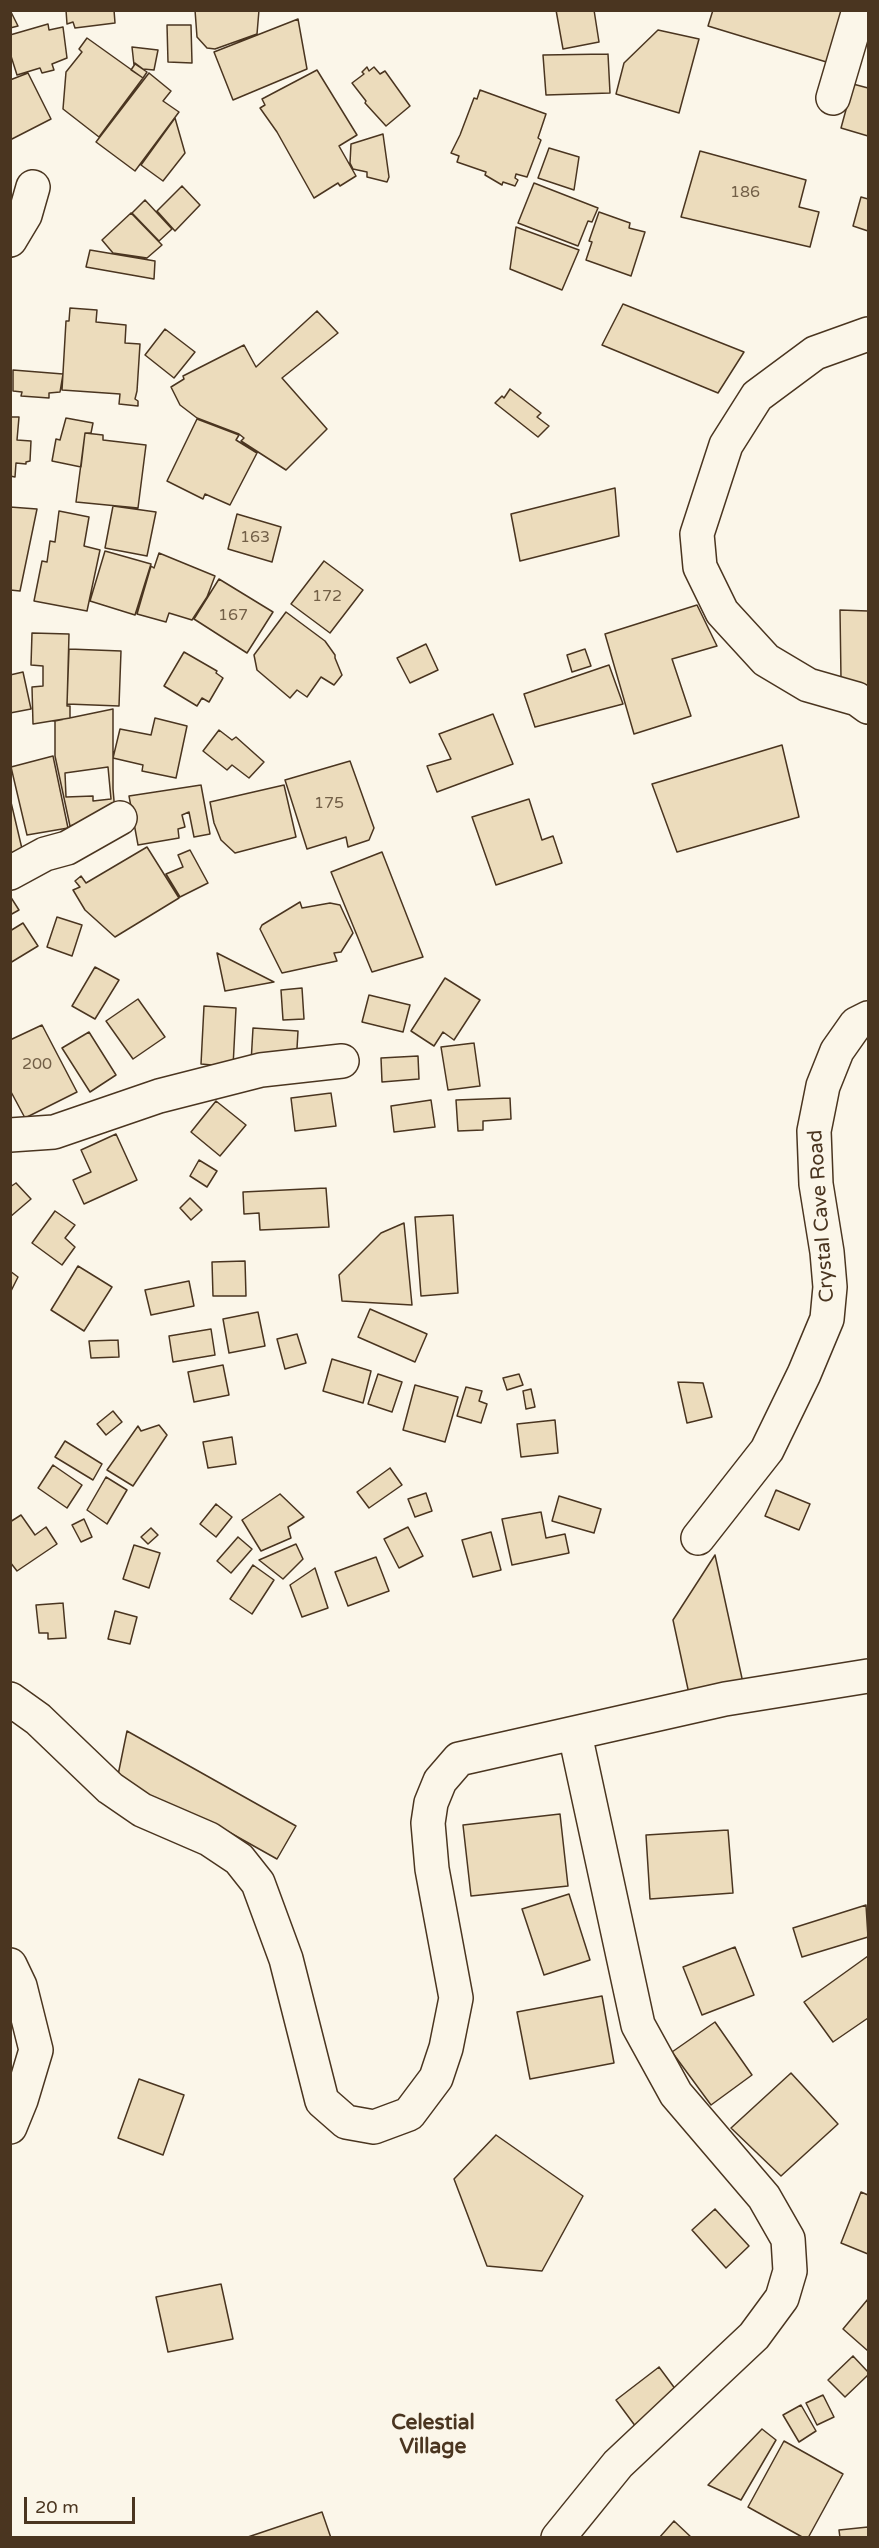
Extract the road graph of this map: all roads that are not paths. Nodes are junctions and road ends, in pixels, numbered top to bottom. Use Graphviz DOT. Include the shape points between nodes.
graph roads {
  1 [pos="859,10"];
  2 [pos="833,98"];
  3 [pos="33,187"];
  4 [pos="10,240"];
  5 [pos="868,334"];
  6 [pos="868,707"];
  7 [pos="120,818"];
  8 [pos="10,873"];
  9 [pos="868,1018"];
  10 [pos="342,1061"];
  11 [pos="10,1135"];
  12 [pos="698,1538"];
  13 [pos="868,1676"];
  14 [pos="10,1699"];
  15 [pos="575,1734"];
  16 [pos="10,1965"];
  17 [pos="10,2127"];
  18 [pos="558,2538"];
  1 -- 2 [label="street"];
  3 -- 4 [label="street" via="25,215"];
  5 -- 6 [label="street" via="815,353 757,396 726,445 697,534 700,567 722,612 766,660 808,685 857,699"];
  7 -- 8 [label="street" via="67,848 45,854"];
  9 -- 12 [label="street, Crystal Cave Road" via="856,1024 837,1051 823,1086 814,1131 816,1184 830,1287 827,1319 767,1450"];
  10 -- 11 [label="street" via="261,1070 159,1096 54,1132"];
  13 -- 15 [label="street" via="725,1700"];
  14 -- 15 [label="street" via="38,1719 110,1788 142,1810 209,1839 239,1859 258,1883 282,1949 322,2101 345,2122 374,2127 409,2114 436,2078 456,1998 432,1869 428,1823 440,1781 459,1759"];
  15 -- 18 [label="street" via="638,2025 676,2094 764,2197 788,2239 790,2271 782,2298 754,2336 618,2464"];
  16 -- 17 [label="street" via="20,1986 36,2050"];
}
